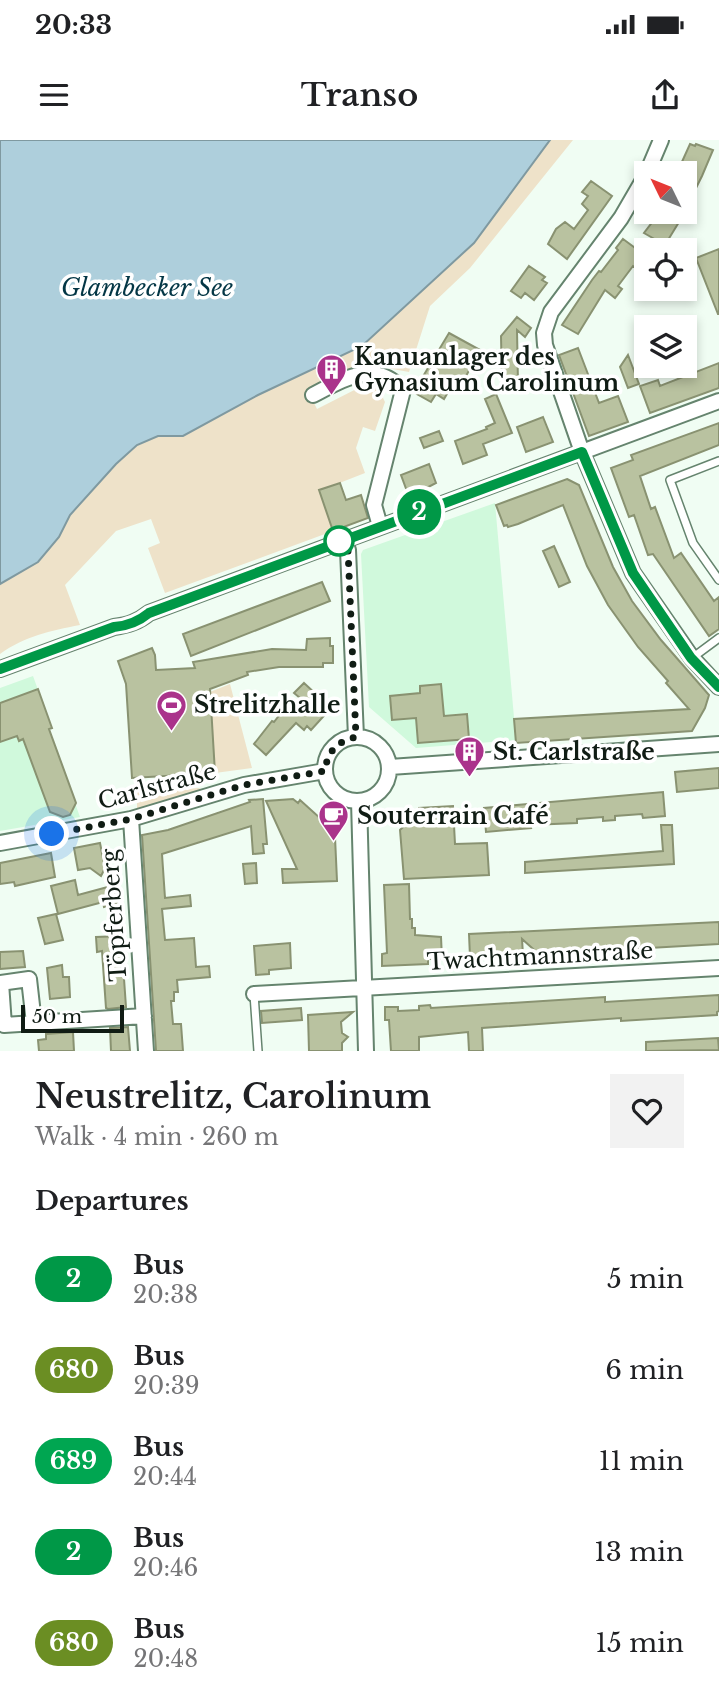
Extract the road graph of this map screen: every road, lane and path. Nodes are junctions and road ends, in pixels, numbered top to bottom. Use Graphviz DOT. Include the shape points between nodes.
graph roads {
  1 [pos="662,140"];
  2 [pos="652,161"];
  3 [pos="634,195"];
  4 [pos="313,395"];
  5 [pos="719,401"];
  6 [pos="582,452"];
  7 [pos="719,461"];
  8 [pos="380,526"];
  9 [pos="344,540"];
  10 [pos="719,580"];
  11 [pos="719,639"];
  12 [pos="691,658"];
  13 [pos="0,669"];
  14 [pos="719,687"];
  15 [pos="356,737"];
  16 [pos="719,744"];
  17 [pos="390,767"];
  18 [pos="325,771"];
  19 [pos="359,801"];
  20 [pos="131,819"];
  21 [pos="0,843"];
  22 [pos="719,968"];
  23 [pos="0,983"];
  24 [pos="364,988"];
  25 [pos="254,995"];
  26 [pos="144,1016"];
  27 [pos="34,1023"];
  28 [pos="146,1051"];
  29 [pos="258,1051"];
  30 [pos="366,1051"];
  1 -- 2 [label="street"];
  3 -- 6 [label="street" via="551,312 544,333"];
  4 -- 8 [label="street" via="367,373 394,381 403,390 374,505"];
  5 -- 6 [label="street"];
  6 -- 8 [label="street"];
  6 -- 12 [label="street" via="633,573"];
  7 -- 10 [label="lane" via="670,480 693,543"];
  8 -- 9 [label="street"];
  9 -- 13 [label="street" via="139,613 114,627"];
  9 -- 15 [label="street"];
  11 -- 12 [label="lane"];
  12 -- 14 [label="street"];
  15 -- 17 [label="street" via="383,749"];
  15 -- 18 [label="street" via="337,744"];
  16 -- 17 [label="street"];
  17 -- 19 [label="street" via="378,794"];
  18 -- 19 [label="street" via="332,790"];
  18 -- 20 [label="street, Carlstraße" via="244,785"];
  19 -- 24 [label="street"];
  20 -- 21 [label="street, Carlstraße"];
  20 -- 26 [label="street, Töpferberg"];
  22 -- 24 [label="street, Twachtmannstraße"];
  23 -- 27 [label="street" via="4,1025"];
  23 -- 27 [label="street" via="29,979"];
  24 -- 25 [label="street, Twachtmannstraße"];
  24 -- 30 [label="street"];
  25 -- 29 [label="lane"];
  26 -- 27 [label="street"];
  26 -- 28 [label="street, Töpferberg"];
}
